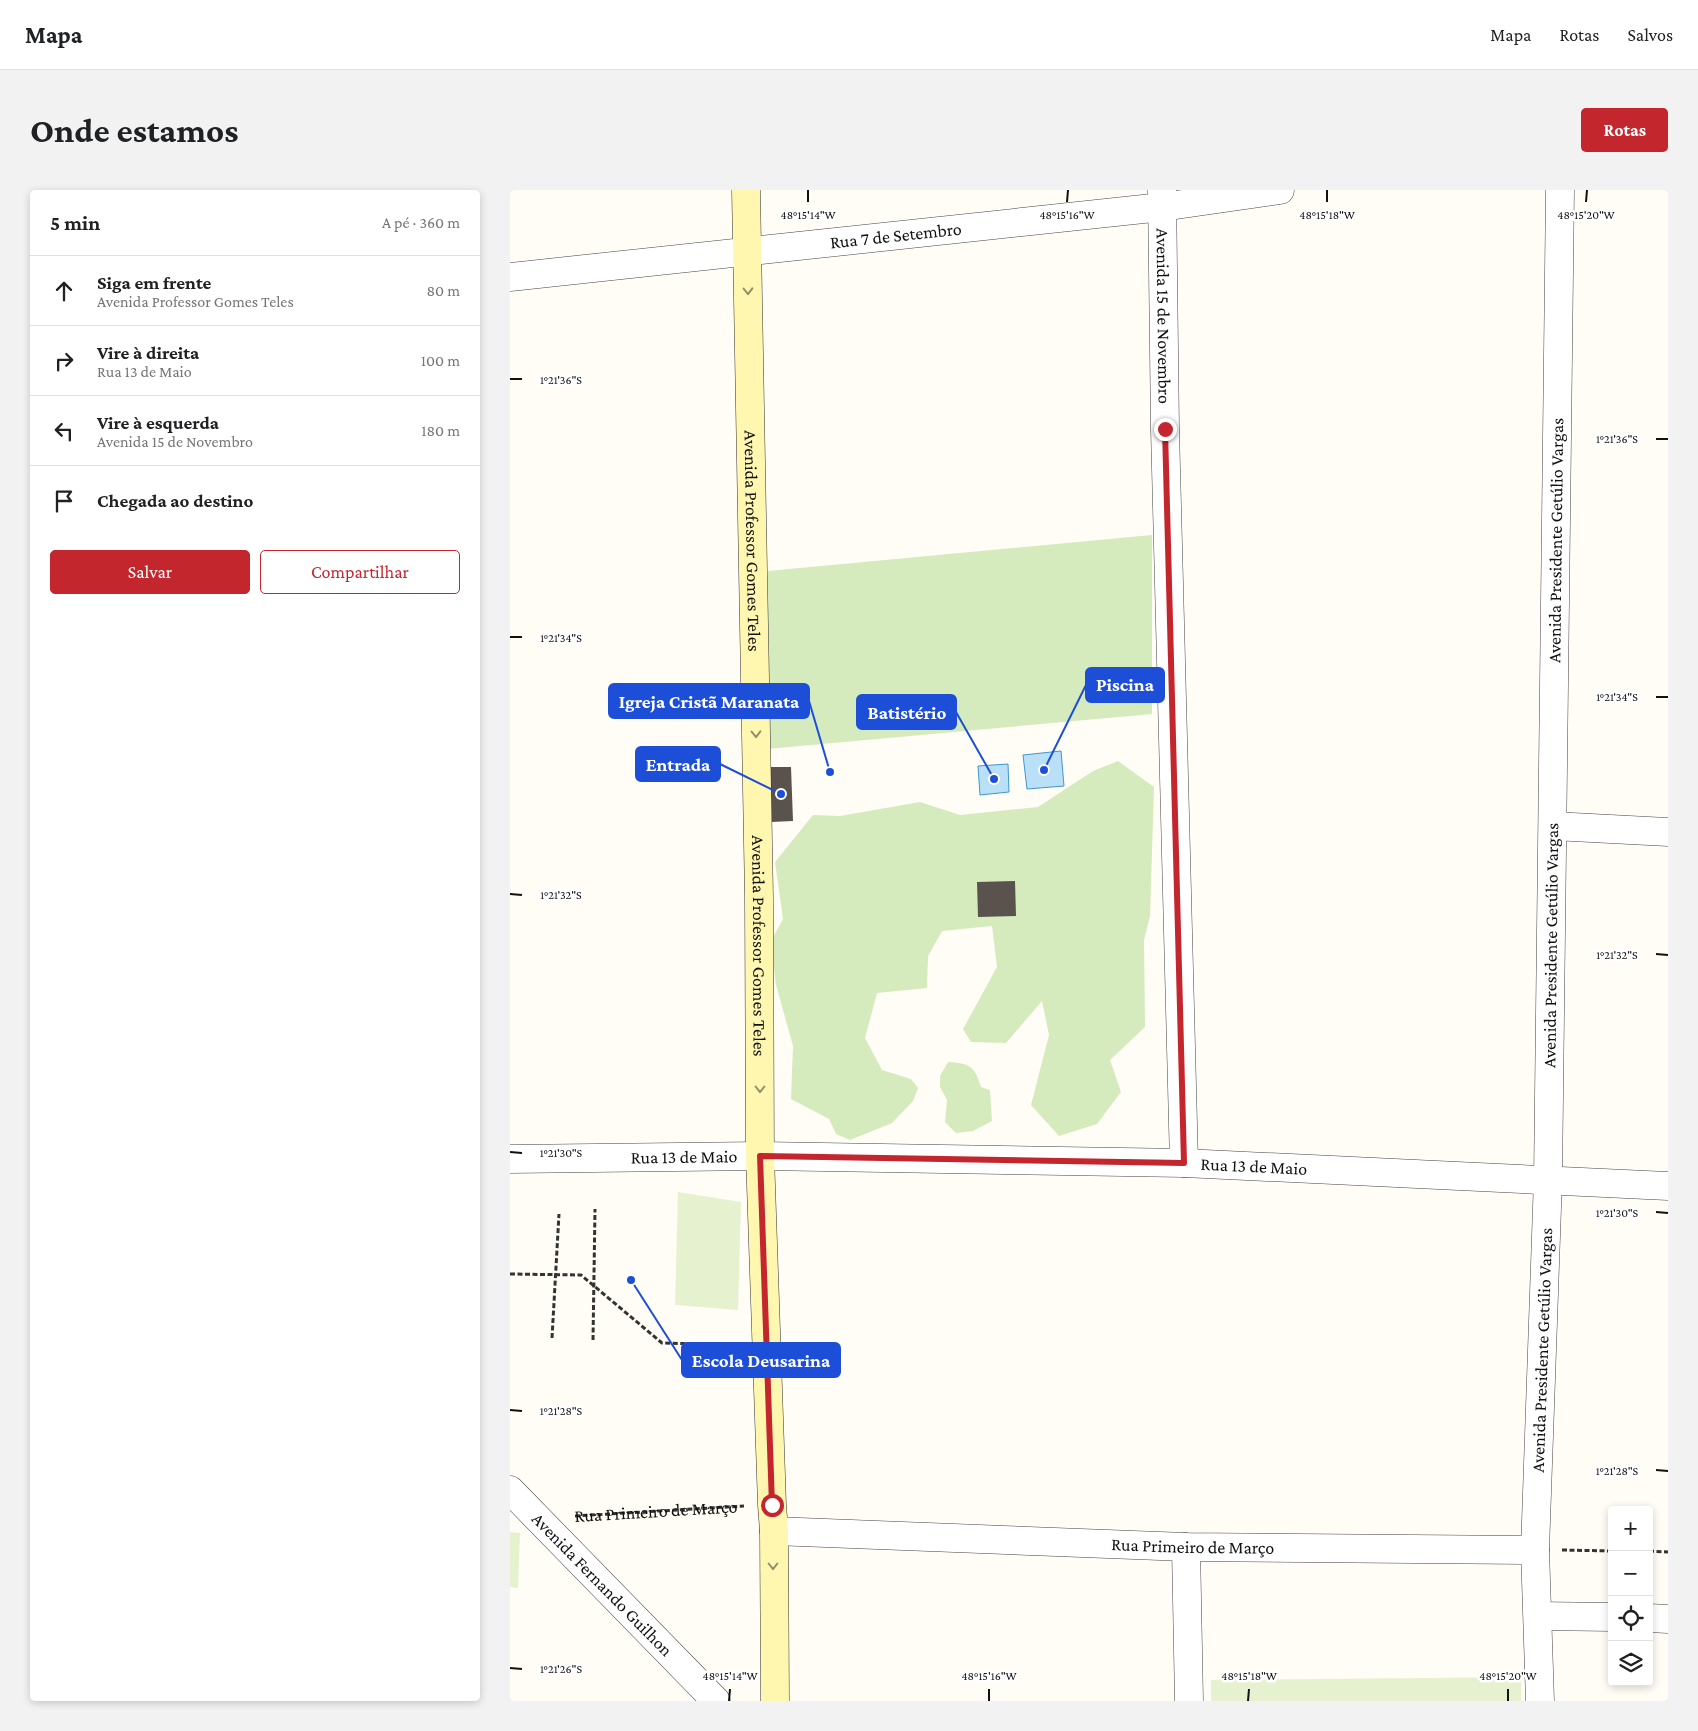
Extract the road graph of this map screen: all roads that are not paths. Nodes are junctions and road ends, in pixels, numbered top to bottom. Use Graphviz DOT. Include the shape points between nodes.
graph roads {
  1 [pos="746,190"];
  2 [pos="1280,190"];
  3 [pos="1560,190"];
  4 [pos="1162,199"];
  5 [pos="748,251"];
  6 [pos="510,278"];
  7 [pos="1553,826"];
  8 [pos="1668,832"];
  9 [pos="760,1156"];
  10 [pos="510,1159"];
  11 [pos="1184,1163"];
  12 [pos="1548,1179"];
  13 [pos="1668,1186"];
  14 [pos="510,1490"];
  15 [pos="773,1518"];
  16 [pos="1186,1547"];
  17 [pos="1535,1550"];
  18 [pos="1538,1616"];
  19 [pos="1608,1617"];
  20 [pos="1653,1618"];
  21 [pos="1668,1619"];
  22 [pos="716,1701"];
  23 [pos="775,1701"];
  24 [pos="1189,1701"];
  25 [pos="1540,1701"];
  1 -- 5 [label="street, Avenida Professor Gomes Teles"];
  2 -- 4 [label="street, Rua 7 de Setembro"];
  3 -- 7 [label="street, Avenida Presidente Getúlio Vargas"];
  4 -- 5 [label="street, Rua 7 de Setembro"];
  4 -- 11 [label="street, Avenida 15 de Novembro"];
  5 -- 6 [label="street, Rua 7 de Setembro"];
  5 -- 9 [label="street, Avenida Professor Gomes Teles, one-way"];
  7 -- 8 [label="street"];
  7 -- 12 [label="street, Avenida Presidente Getúlio Vargas"];
  9 -- 10 [label="street, Rua 13 de Maio"];
  9 -- 11 [label="street, Rua 13 de Maio"];
  9 -- 15 [label="street, Avenida Professor Gomes Teles"];
  11 -- 12 [label="street, Rua 13 de Maio"];
  12 -- 13 [label="street, Rua 13 de Maio"];
  12 -- 17 [label="street, Avenida Presidente Getúlio Vargas"];
  14 -- 22 [label="street, Avenida Fernando Guilhon"];
  15 -- 16 [label="street, Rua Primeiro de Março"];
  15 -- 23 [label="street, Avenida Professor Gomes Teles, one-way"];
  16 -- 17 [label="street, Rua Primeiro de Março"];
  16 -- 24 [label="street"];
  17 -- 18 [label="street, Avenida Presidente Getúlio Vargas"];
  18 -- 19 [label="street"];
  18 -- 25 [label="street, Avenida Presidente Getúlio Vargas"];
  20 -- 21 [label="street"];
}
